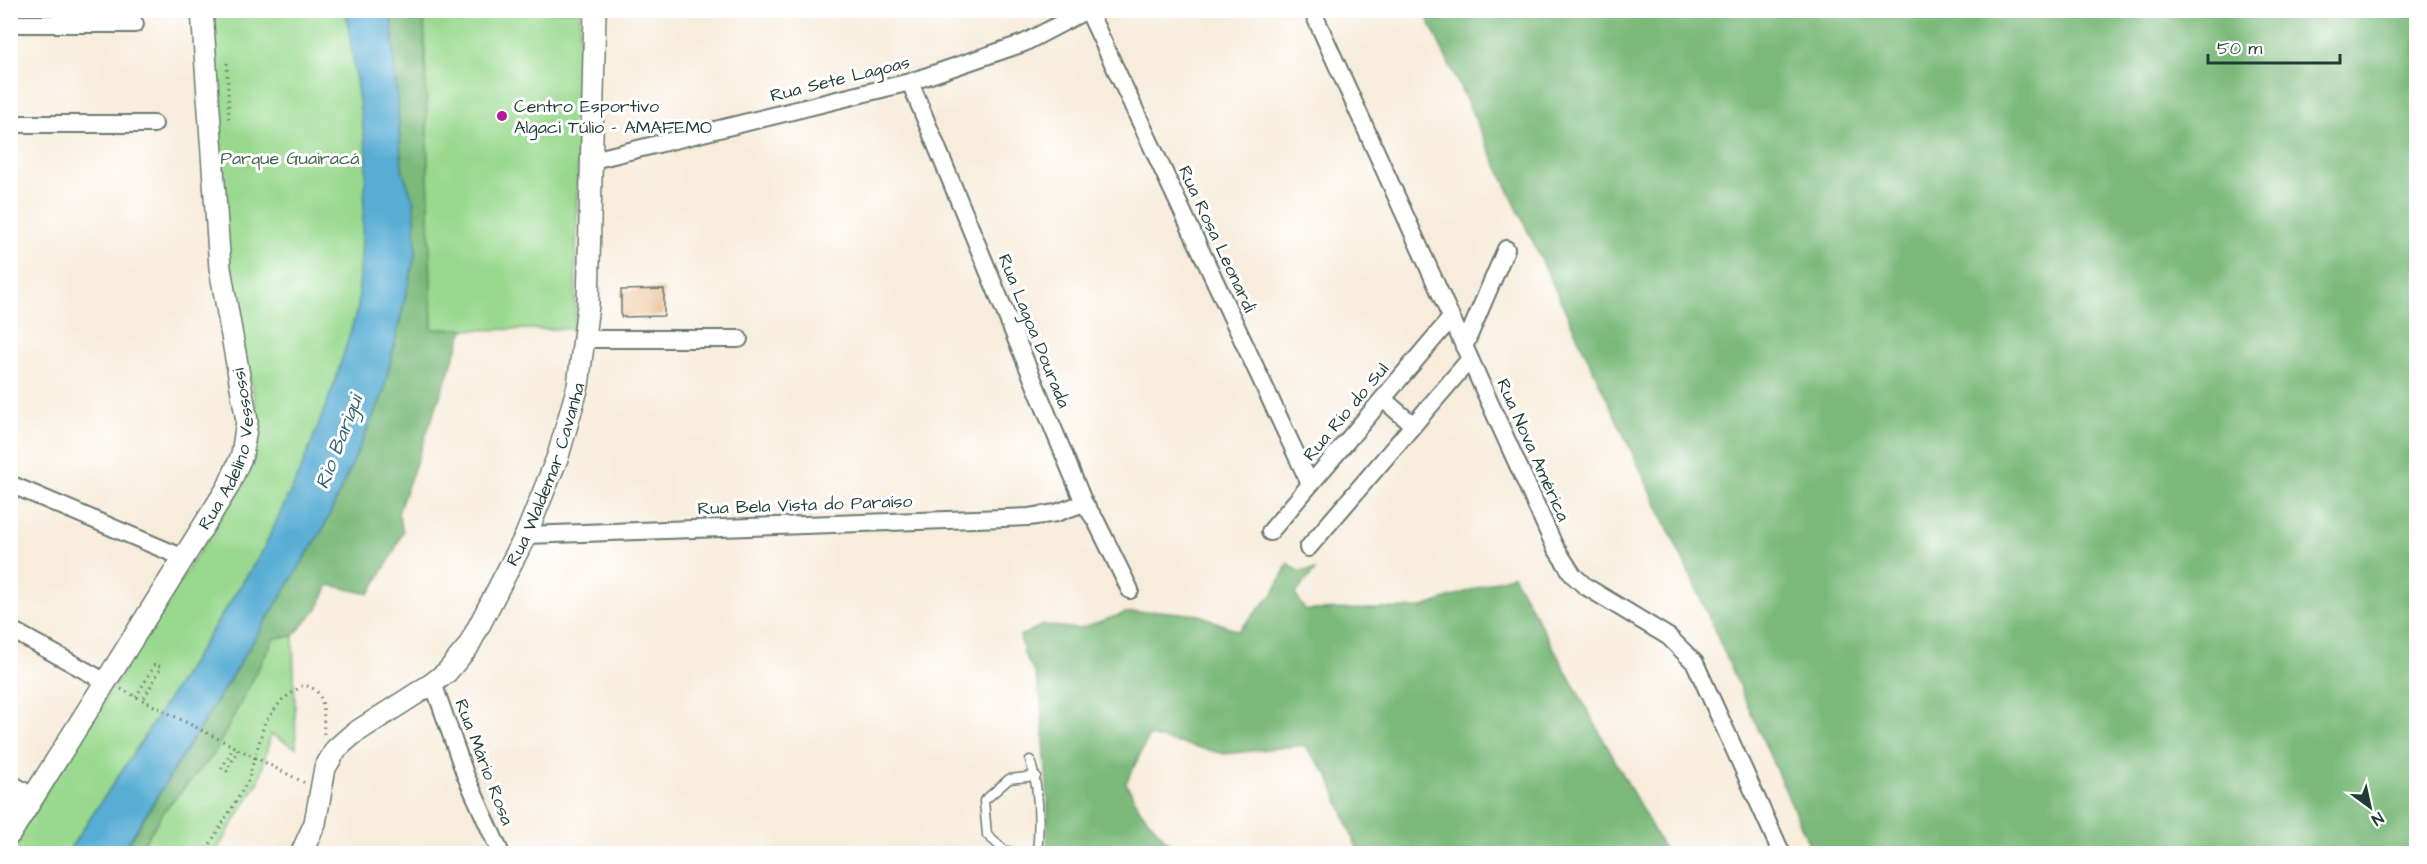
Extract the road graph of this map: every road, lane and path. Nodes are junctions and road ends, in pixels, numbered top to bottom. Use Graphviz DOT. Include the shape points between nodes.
graph roads {
  1 [pos="202,10"];
  2 [pos="595,10"];
  3 [pos="1088,10"];
  4 [pos="1312,10"];
  5 [pos="10,24"];
  6 [pos="135,24"];
  7 [pos="910,82"];
  8 [pos="10,124"];
  9 [pos="154,124"];
  10 [pos="593,160"];
  11 [pos="1506,249"];
  12 [pos="1451,318"];
  13 [pos="585,339"];
  14 [pos="739,339"];
  15 [pos="1467,353"];
  16 [pos="1383,399"];
  17 [pos="1413,425"];
  18 [pos="10,484"];
  19 [pos="1310,484"];
  20 [pos="1084,503"];
  21 [pos="1270,531"];
  22 [pos="526,535"];
  23 [pos="1308,548"];
  24 [pos="184,558"];
  25 [pos="1130,590"];
  26 [pos="10,629"];
  27 [pos="106,681"];
  28 [pos="433,683"];
  29 [pos="143,700"];
  30 [pos="234,746"];
  31 [pos="238,748"];
  32 [pos="257,758"];
  33 [pos="1030,760"];
  34 [pos="325,768"];
  35 [pos="1036,776"];
  36 [pos="10,783"];
  37 [pos="320,790"];
  38 [pos="34,797"];
  39 [pos="10,834"];
  40 [pos="204,854"];
  41 [pos="301,854"];
  42 [pos="501,854"];
  43 [pos="1021,854"];
  44 [pos="1036,854"];
  45 [pos="1782,854"];
  1 -- 24 [label="street, Rua Adelino Vessossi" via="220,268 248,421 236,472"];
  2 -- 10 [label="street, Rua Waldemar Cavanha"];
  3 -- 7 [label="street, Rua Sete Lagoas" via="1024,43"];
  3 -- 19 [label="street, Rua Rosa Leonardi"];
  4 -- 12 [label="street, Rua Nova América"];
  5 -- 6 [label="street"];
  7 -- 10 [label="street, Rua Sete Lagoas"];
  7 -- 20 [label="street, Rua Lagoa Dourada"];
  8 -- 9 [label="street"];
  10 -- 13 [label="street, Rua Waldemar Cavanha"];
  11 -- 15 [label="street"];
  12 -- 15 [label="street, Rua Nova América"];
  12 -- 16 [label="street, Rua Rio do Sul"];
  13 -- 14 [label="street"];
  13 -- 22 [label="street, Rua Waldemar Cavanha" via="570,420"];
  15 -- 17 [label="street"];
  15 -- 45 [label="street, Rua Nova América" via="1564,562 1585,586 1669,637 1695,663"];
  16 -- 17 [label="street"];
  16 -- 19 [label="street, Rua Rio do Sul"];
  17 -- 23 [label="street"];
  18 -- 24 [label="street"];
  19 -- 21 [label="street, Rua Rio do Sul"];
  20 -- 22 [label="street, Rua Bela Vista do Paraíso" via="1029,517"];
  20 -- 25 [label="street, Rua Lagoa Dourada"];
  22 -- 28 [label="street, Rua Waldemar Cavanha" via="468,647"];
  24 -- 27 [label="street, Rua Adelino Vessossi"];
  26 -- 27 [label="street"];
  27 -- 38 [label="street, Rua Adelino Vessossi"];
  28 -- 34 [label="street, Rua Waldemar Cavanha" via="343,742"];
  28 -- 42 [label="street, Rua Mário Rosa" via="465,774"];
  29 -- 29 [label="path" via="136,697 155,664 161,668"];
  29 -- 30 [label="path"];
  30 -- 31 [label="path"];
  30 -- 31 [label="path" via="222,768 227,771"];
  31 -- 32 [label="path"];
  32 -- 34 [label="path" via="265,722 282,700 303,685 314,687 321,694"];
  32 -- 37 [label="path"];
  32 -- 40 [label="path" via="248,781"];
  33 -- 35 [label="lane"];
  34 -- 37 [label="street, Rua Waldemar Cavanha"];
  35 -- 43 [label="lane" via="1009,778 984,801 987,835 1004,850"];
  35 -- 44 [label="lane" via="1040,825"];
  36 -- 38 [label="street"];
  37 -- 41 [label="street, Rua Waldemar Cavanha" via="315,823"];
  38 -- 39 [label="street, Rua Adelino Vessossi"];
}
